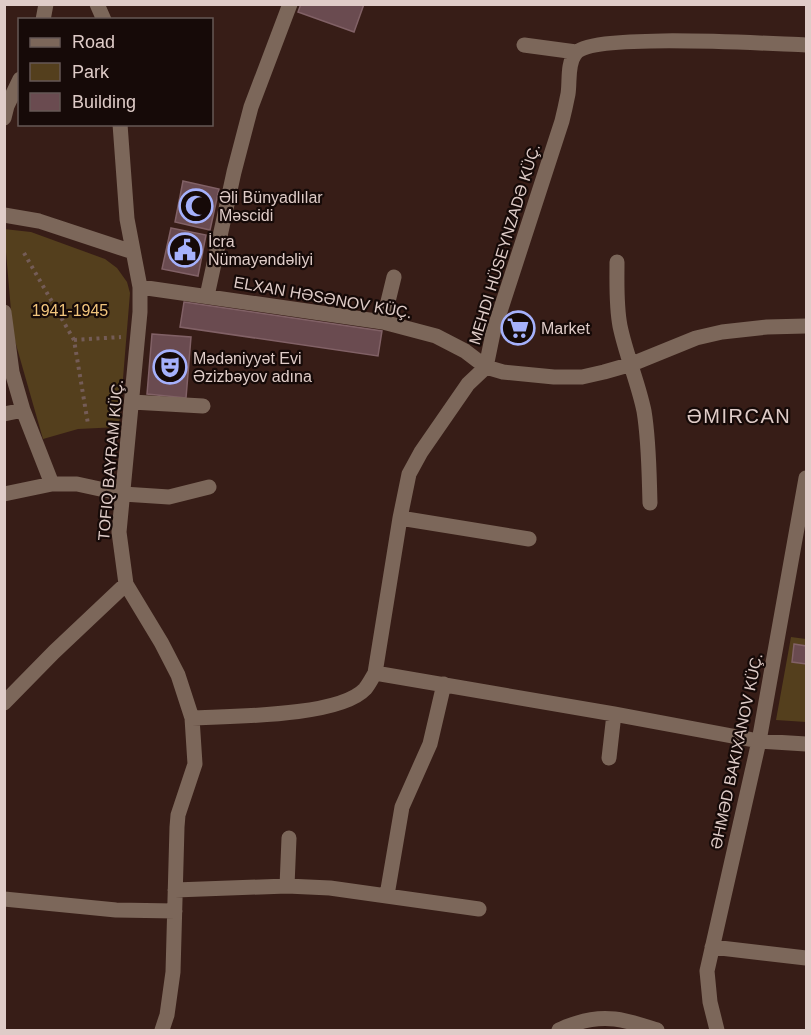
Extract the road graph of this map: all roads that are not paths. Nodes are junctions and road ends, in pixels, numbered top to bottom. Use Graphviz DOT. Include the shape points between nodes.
graph roads {
  1 [pos="97,4"];
  2 [pos="290,4"];
  3 [pos="103,18"];
  4 [pos="524,45"];
  5 [pos="807,45"];
  6 [pos="576,52"];
  7 [pos="18,83"];
  8 [pos="4,118"];
  9 [pos="120,126"];
  10 [pos="4,215"];
  11 [pos="133,252"];
  12 [pos="617,262"];
  13 [pos="394,277"];
  14 [pos="140,287"];
  15 [pos="207,296"];
  16 [pos="4,312"];
  17 [pos="383,322"];
  18 [pos="807,326"];
  19 [pos="632,364"];
  20 [pos="486,367"];
  21 [pos="132,402"];
  22 [pos="203,406"];
  23 [pos="23,410"];
  24 [pos="4,414"];
  25 [pos="807,478"];
  26 [pos="52,484"];
  27 [pos="209,487"];
  28 [pos="4,494"];
  29 [pos="123,494"];
  30 [pos="650,503"];
  31 [pos="400,518"];
  32 [pos="529,539"];
  33 [pos="126,584"];
  34 [pos="375,673"];
  35 [pos="444,684"];
  36 [pos="4,703"];
  37 [pos="614,714"];
  38 [pos="192,718"];
  39 [pos="759,741"];
  40 [pos="807,744"];
  41 [pos="609,758"];
  42 [pos="289,838"];
  43 [pos="287,886"];
  44 [pos="175,890"];
  45 [pos="387,895"];
  46 [pos="4,899"];
  47 [pos="479,909"];
  48 [pos="175,911"];
  49 [pos="712,947"];
  50 [pos="807,958"];
  51 [pos="162,1030"];
  52 [pos="559,1030"];
  53 [pos="657,1030"];
  54 [pos="717,1030"];
  1 -- 3 [label="street"];
  2 -- 15 [label="street" via="251,107"];
  4 -- 6 [label="street"];
  5 -- 6 [label="street" via="673,40 588,45"];
  6 -- 20 [label="street, MEHDI HÜSEYNZADƏ KÜÇ." via="562,122 493,333"];
  7 -- 8 [label="street"];
  9 -- 11 [label="street, TOFIQ BAYRAM KÜÇ." via="126,219"];
  10 -- 11 [label="street" via="39,221"];
  11 -- 14 [label="street, TOFIQ BAYRAM KÜÇ."];
  12 -- 19 [label="street" via="618,317"];
  13 -- 17 [label="street"];
  14 -- 15 [label="street, ELXAN HƏSƏNOV KÜÇ."];
  14 -- 21 [label="street, TOFIQ BAYRAM KÜÇ." via="140,336"];
  15 -- 17 [label="street, ELXAN HƏSƏNOV KÜÇ."];
  16 -- 23 [label="street" via="12,372"];
  17 -- 20 [label="street, ELXAN HƏSƏNOV KÜÇ." via="436,336"];
  18 -- 19 [label="street, ELXAN HƏSƏNOV KÜÇ." via="713,334"];
  19 -- 20 [label="street, ELXAN HƏSƏNOV KÜÇ." via="582,377 503,372"];
  19 -- 30 [label="street" via="649,450"];
  20 -- 31 [label="street, MEHDI HÜSEYNZADƏ KÜÇ." via="468,384 409,474"];
  21 -- 22 [label="street"];
  21 -- 29 [label="street, TOFIQ BAYRAM KÜÇ."];
  23 -- 24 [label="street"];
  23 -- 26 [label="street"];
  25 -- 39 [label="street"];
  26 -- 28 [label="street"];
  26 -- 29 [label="street" via="77,484"];
  27 -- 29 [label="street" via="169,497"];
  29 -- 33 [label="street, TOFIQ BAYRAM KÜÇ." via="119,532"];
  31 -- 32 [label="street"];
  31 -- 34 [label="street, MEHDI HÜSEYNZADƏ KÜÇ."];
  33 -- 36 [label="street"];
  33 -- 38 [label="street, TOFIQ BAYRAM KÜÇ." via="178,675"];
  34 -- 35 [label="street"];
  34 -- 38 [label="street" via="364,690 330,706"];
  35 -- 37 [label="street"];
  35 -- 45 [label="street" via="430,744 402,807"];
  37 -- 39 [label="street"];
  37 -- 41 [label="street"];
  38 -- 44 [label="street, TOFIQ BAYRAM KÜÇ." via="195,764 178,816"];
  39 -- 40 [label="street"];
  39 -- 49 [label="street"];
  42 -- 43 [label="street"];
  43 -- 44 [label="street"];
  43 -- 45 [label="street"];
  44 -- 48 [label="street, TOFIQ BAYRAM KÜÇ."];
  45 -- 47 [label="street"];
  46 -- 48 [label="street" via="116,910"];
  48 -- 51 [label="street, TOFIQ BAYRAM KÜÇ." via="171,997"];
  49 -- 50 [label="street"];
  49 -- 54 [label="street" via="708,971"];
  52 -- 53 [label="street" via="604,1018"];
}
